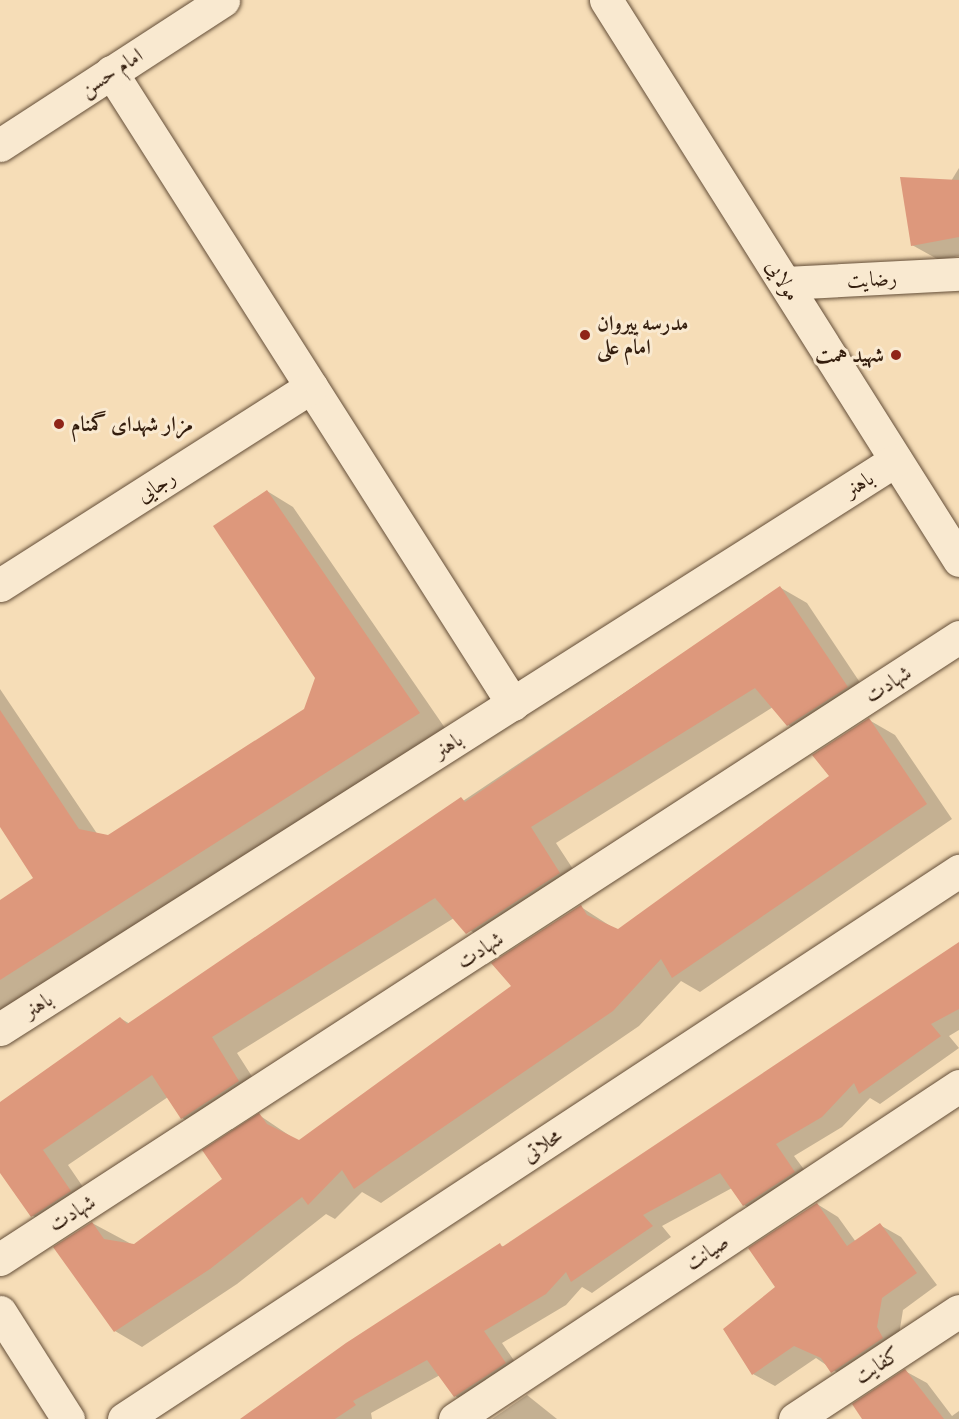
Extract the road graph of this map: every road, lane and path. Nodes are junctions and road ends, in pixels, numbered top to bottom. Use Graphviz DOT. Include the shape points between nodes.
graph roads {
  1 [pos="222,0"];
  2 [pos="606,0"];
  3 [pos="111,72"];
  4 [pos="0,145"];
  5 [pos="959,274"];
  6 [pos="785,283"];
  7 [pos="311,387"];
  8 [pos="896,460"];
  9 [pos="959,560"];
  10 [pos="0,585"];
  11 [pos="959,638"];
  12 [pos="513,704"];
  13 [pos="959,871"];
  14 [pos="0,1029"];
  15 [pos="959,1086"];
  16 [pos="0,1259"];
  17 [pos="959,1311"];
  18 [pos="0,1312"];
  19 [pos="68,1419"];
  20 [pos="124,1419"];
  21 [pos="455,1419"];
  22 [pos="795,1419"];
  1 -- 3 [label="street, امام حسن"];
  2 -- 6 [label="street, مولايی"];
  3 -- 4 [label="street, امام حسن"];
  3 -- 7 [label="street"];
  5 -- 6 [label="street, رضایت"];
  6 -- 8 [label="street, مولايی"];
  7 -- 10 [label="street, رجایی"];
  7 -- 12 [label="street"];
  8 -- 9 [label="street, مولايی"];
  8 -- 12 [label="street, باهنر"];
  11 -- 16 [label="street, شهادت"];
  12 -- 14 [label="street, باهنر"];
  13 -- 20 [label="street, محلاتی"];
  15 -- 21 [label="street, صیانت"];
  17 -- 22 [label="street, کفایت"];
  18 -- 19 [label="street"];
}
